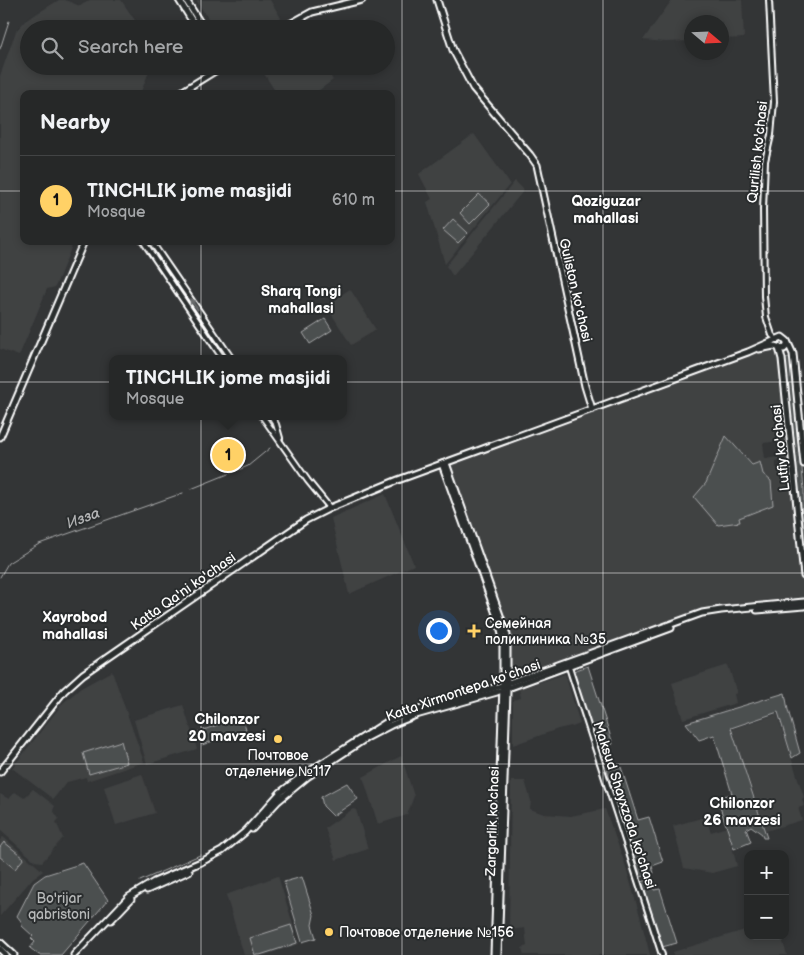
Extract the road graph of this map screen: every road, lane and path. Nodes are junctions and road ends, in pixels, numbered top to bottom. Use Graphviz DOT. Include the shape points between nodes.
graph roads {
  1 [pos="179,0"];
  2 [pos="186,0"];
  3 [pos="350,0"];
  4 [pos="362,0"];
  5 [pos="436,0"];
  6 [pos="769,0"];
  7 [pos="191,20"];
  8 [pos="198,20"];
  9 [pos="292,20"];
  10 [pos="297,20"];
  11 [pos="206,75"];
  12 [pos="208,75"];
  13 [pos="179,90"];
  14 [pos="184,90"];
  15 [pos="538,176"];
  16 [pos="81,245"];
  17 [pos="81,245"];
  18 [pos="146,245"];
  19 [pos="154,245"];
  20 [pos="208,324"];
  21 [pos="202,328"];
  22 [pos="772,335"];
  23 [pos="787,341"];
  24 [pos="771,342"];
  25 [pos="778,345"];
  26 [pos="797,347"];
  27 [pos="748,352"];
  28 [pos="793,354"];
  29 [pos="220,355"];
  30 [pos="229,355"];
  31 [pos="592,409"];
  32 [pos="265,420"];
  33 [pos="274,420"];
  34 [pos="0,431"];
  35 [pos="0,437"];
  36 [pos="282,443"];
  37 [pos="444,463"];
  38 [pos="804,464"];
  39 [pos="330,508"];
  40 [pos="804,576"];
  41 [pos="804,602"];
  42 [pos="804,606"];
  43 [pos="568,663"];
  44 [pos="505,686"];
  45 [pos="0,772"];
  46 [pos="0,942"];
  47 [pos="0,949"];
  48 [pos="6,955"];
  49 [pos="14,955"];
  50 [pos="74,955"];
  51 [pos="79,955"];
  52 [pos="494,955"];
  53 [pos="498,955"];
  54 [pos="662,955"];
  1 -- 7 [label="main road"];
  2 -- 8 [label="main road"];
  3 -- 9 [label="main road" via="305,12"];
  4 -- 10 [label="main road" via="312,12"];
  5 -- 15 [label="main road, Guliston ko'chasi" via="453,50 473,88 535,162"];
  5 -- 15 [label="main road, Guliston ko'chasi" via="452,57 470,90 528,156"];
  6 -- 22 [label="street, Qurilish ko'chasi" via="774,102 765,161 763,209 764,296"];
  11 -- 13 [label="main road"];
  12 -- 14 [label="main road"];
  15 -- 31 [label="main road, Guliston ko'chasi"];
  16 -- 34 [label="main road"];
  17 -- 35 [label="main road"];
  18 -- 21 [label="street"];
  20 -- 19 [label="street, one-way"];
  20 -- 21 [label="street"];
  20 -- 30 [label="street"];
  21 -- 29 [label="street"];
  22 -- 24 [label="street, Qurilish ko'chasi"];
  22 -- 25 [label="street, Qurilish ko'chasi"];
  23 -- 25 [label="main road" via="782,338"];
  23 -- 25 [label="main road" via="785,348"];
  23 -- 28 [label="main road, Lutfiy ko'chasi"];
  24 -- 25 [label="main road"];
  24 -- 27 [label="main road"];
  25 -- 27 [label="main road"];
  25 -- 40 [label="main road, Lutfiy ko'chasi"];
  26 -- 28 [label="main road"];
  27 -- 31 [label="main road, Katta Qa'ni ko'chasi"];
  28 -- 38 [label="main road, Lutfiy ko'chasi"];
  31 -- 37 [label="main road, Katta Qa'ni ko'chasi"];
  32 -- 36 [label="street"];
  33 -- 36 [label="street"];
  36 -- 39 [label="street"];
  37 -- 39 [label="main road, Katta Qa'ni ko'chasi"];
  37 -- 44 [label="main road, Zargarlik ko'chasi" via="500,625"];
  39 -- 45 [label="main road, Katta Qa'ni ko'chasi" via="284,535 75,680"];
  41 -- 43 [label="main road, Katta Xirmontepa koʻchasi" via="702,613"];
  42 -- 43 [label="main road, Katta Xirmontepa koʻchasi" via="703,616"];
  43 -- 44 [label="main road, Katta Xirmontepa koʻchasi"];
  43 -- 54 [label="street, Maksud Shayxzoda ko'chasi"];
  44 -- 50 [label="main road, Katta Xirmontepa koʻchasi" via="402,715 382,725 281,792 245,832 221,851 128,897"];
  44 -- 51 [label="main road, Katta Xirmontepa koʻchasi" via="404,719 368,737 307,777 224,853 133,898"];
  44 -- 52 [label="main road, Zargarlik ko'chasi"];
  44 -- 53 [label="main road, Zargarlik ko'chasi"];
  46 -- 49 [label="main road"];
  47 -- 48 [label="main road"];
}
